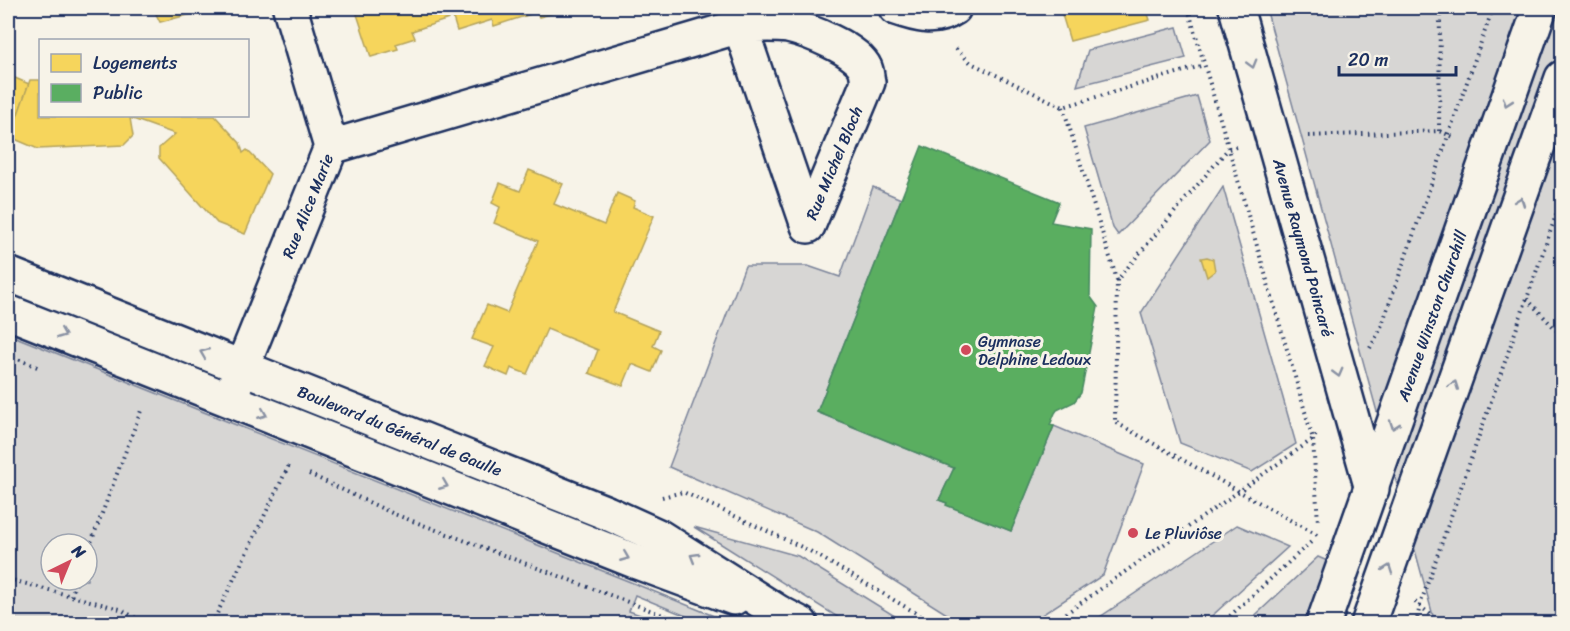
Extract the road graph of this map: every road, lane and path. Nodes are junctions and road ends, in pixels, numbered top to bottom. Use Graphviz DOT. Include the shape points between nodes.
graph roads {
  1 [pos="290,8"];
  2 [pos="954,8"];
  3 [pos="1188,8"];
  4 [pos="1236,8"];
  5 [pos="1440,8"];
  6 [pos="1493,8"];
  7 [pos="1540,8"];
  8 [pos="906,11"];
  9 [pos="740,26"];
  10 [pos="1204,65"];
  11 [pos="1563,78"];
  12 [pos="1063,107"];
  13 [pos="1438,131"];
  14 [pos="1448,135"];
  15 [pos="1273,137"];
  16 [pos="331,147"];
  17 [pos="1228,149"];
  18 [pos="1490,150"];
  19 [pos="1563,198"];
  20 [pos="8,274"];
  21 [pos="1117,280"];
  22 [pos="1527,299"];
  23 [pos="8,312"];
  24 [pos="1380,330"];
  25 [pos="1563,336"];
  26 [pos="8,355"];
  27 [pos="241,368"];
  28 [pos="49,371"];
  29 [pos="229,400"];
  30 [pos="132,404"];
  31 [pos="142,408"];
  32 [pos="153,412"];
  33 [pos="1313,439"];
  34 [pos="1372,489"];
  35 [pos="1239,491"];
  36 [pos="662,498"];
  37 [pos="95,532"];
  38 [pos="1318,536"];
  39 [pos="8,579"];
  40 [pos="72,592"];
  41 [pos="71,596"];
  42 [pos="1420,605"];
  43 [pos="789,618"];
  44 [pos="1563,621"];
  45 [pos="146,624"];
  46 [pos="212,624"];
  47 [pos="680,624"];
  48 [pos="934,624"];
  49 [pos="1050,624"];
  50 [pos="1221,624"];
  51 [pos="1323,624"];
  52 [pos="1368,624"];
  53 [pos="1416,624"];
  54 [pos="1442,624"];
  55 [pos="1558,624"];
  1 -- 16 [label="street, Rue Alice Marie"];
  2 -- 8 [label="street" via="933,16"];
  3 -- 10 [label="path"];
  4 -- 15 [label="street, Avenue Raymond Poincaré, one-way"];
  5 -- 13 [label="path"];
  6 -- 14 [label="path"];
  7 -- 18 [label="street, Avenue Winston Churchill, one-way"];
  8 -- 12 [label="path" via="971,63"];
  9 -- 9 [label="street, Rue Michel Bloch" via="801,204 808,226 868,82 865,68 845,48 789,27"];
  9 -- 16 [label="street, Rue Michel Bloch"];
  10 -- 12 [label="path"];
  10 -- 17 [label="path"];
  52 -- 11 [label="street, one-way"];
  12 -- 21 [label="path"];
  13 -- 14 [label="path"];
  13 -- 15 [label="path"];
  14 -- 18 [label="path"];
  14 -- 24 [label="path"];
  15 -- 17 [label="path"];
  15 -- 34 [label="street, Avenue Raymond Poincaré, one-way"];
  16 -- 27 [label="street, Rue Alice Marie"];
  17 -- 21 [label="path"];
  17 -- 33 [label="path"];
  18 -- 34 [label="street, Avenue Winston Churchill, one-way"];
  19 -- 22 [label="path"];
  27 -- 20 [label="street, Boulevard du Général de Gaulle, one-way"];
  21 -- 35 [label="path" via="1115,422"];
  22 -- 25 [label="path"];
  22 -- 42 [label="path"];
  23 -- 29 [label="street, Boulevard du Général de Gaulle, one-way"];
  26 -- 28 [label="path"];
  27 -- 29 [label="street, Rue Alice Marie"];
  43 -- 27 [label="street, Boulevard du Général de Gaulle, one-way" via="641,528"];
  29 -- 43 [label="street, Boulevard du Général de Gaulle, one-way" via="683,580"];
  30 -- 31 [label="path"];
  31 -- 32 [label="path"];
  31 -- 37 [label="path"];
  33 -- 35 [label="path"];
  33 -- 38 [label="path"];
  34 -- 51 [label="street, Avenue Winston Churchill"];
  35 -- 38 [label="path"];
  35 -- 49 [label="path"];
  36 -- 48 [label="path" via="683,492 808,550"];
  38 -- 50 [label="path"];
  39 -- 41 [label="path"];
  40 -- 41 [label="path"];
  41 -- 45 [label="path" via="120,609"];
  42 -- 53 [label="path"];
  42 -- 54 [label="path"];
  44 -- 55 [label="path"];
  46 -- 47 [label="path" via="288,465 394,514"];
}
